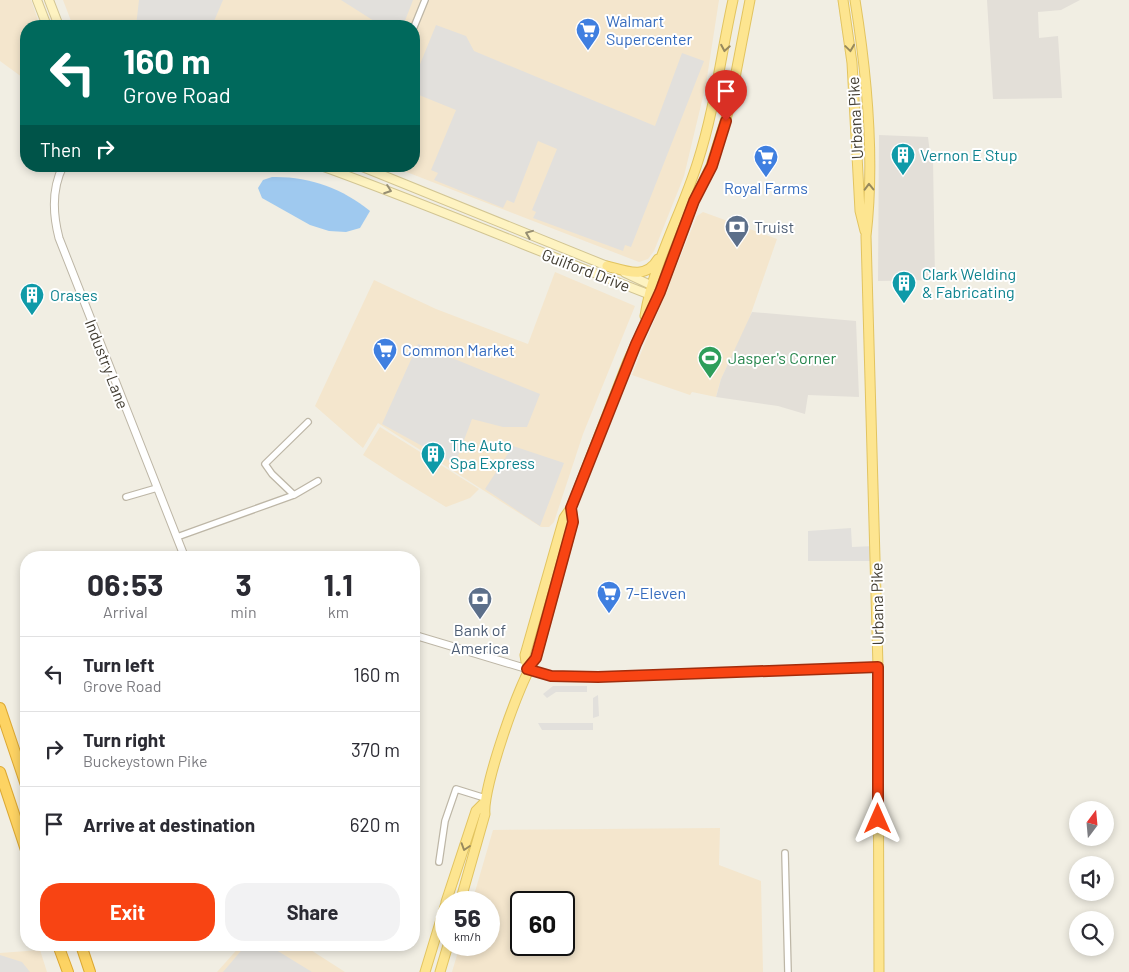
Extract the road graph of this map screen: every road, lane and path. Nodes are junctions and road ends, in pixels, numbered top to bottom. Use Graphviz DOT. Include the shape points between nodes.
graph roads {
  1 [pos="37,0"];
  2 [pos="49,0"];
  3 [pos="424,0"];
  4 [pos="732,0"];
  5 [pos="750,0"];
  6 [pos="843,0"];
  7 [pos="855,0"];
  8 [pos="45,20"];
  9 [pos="57,20"];
  10 [pos="417,20"];
  11 [pos="60,172"];
  12 [pos="348,172"];
  13 [pos="375,172"];
  14 [pos="866,236"];
  15 [pos="670,237"];
  16 [pos="607,266"];
  17 [pos="652,284"];
  18 [pos="660,292"];
  19 [pos="648,294"];
  20 [pos="643,326"];
  21 [pos="308,422"];
  22 [pos="318,481"];
  23 [pos="157,488"];
  24 [pos="294,495"];
  25 [pos="126,497"];
  26 [pos="176,537"];
  27 [pos="182,551"];
  28 [pos="420,637"];
  29 [pos="878,667"];
  30 [pos="527,669"];
  31 [pos="0,708"];
  32 [pos="20,767"];
  33 [pos="0,772"];
  34 [pos="484,801"];
  35 [pos="20,832"];
  36 [pos="785,853"];
  37 [pos="439,862"];
  38 [pos="450,891"];
  39 [pos="463,891"];
  40 [pos="435,939"];
  41 [pos="60,951"];
  42 [pos="83,951"];
  43 [pos="445,956"];
  44 [pos="68,972"];
  45 [pos="90,972"];
  46 [pos="425,972"];
  47 [pos="440,972"];
  48 [pos="788,972"];
  49 [pos="879,972"];
  1 -- 8 [label="main road"];
  2 -- 9 [label="main road"];
  3 -- 10 [label="street"];
  4 -- 15 [label="main road, one-way" via="713,111"];
  5 -- 18 [label="main road" via="729,109 712,166 694,201"];
  6 -- 14 [label="main road, Urbana Pike, one-way" via="852,63 860,211"];
  14 -- 7 [label="main road, Urbana Pike, one-way" via="869,215 868,125"];
  11 -- 23 [label="street, Industry Lane" via="55,199 59,238"];
  12 -- 19 [label="main road, Guilford Drive, one-way"];
  16 -- 13 [label="main road, Guilford Drive, one-way"];
  14 -- 29 [label="main road, Urbana Pike"];
  15 -- 16 [label="main road" via="655,264 644,272"];
  15 -- 17 [label="main road"];
  16 -- 17 [label="main road, Guilford Drive"];
  17 -- 18 [label="main road, Guilford Drive"];
  17 -- 19 [label="main road"];
  18 -- 19 [label="main road, Guilford Drive"];
  18 -- 20 [label="main road"];
  19 -- 20 [label="main road"];
  20 -- 30 [label="main road" via="571,508 573,522 536,658"];
  21 -- 24 [label="street" via="265,464"];
  22 -- 24 [label="street"];
  23 -- 25 [label="street"];
  23 -- 26 [label="street, Industry Lane"];
  24 -- 26 [label="street"];
  26 -- 27 [label="street, Industry Lane"];
  28 -- 30 [label="street"];
  29 -- 30 [label="street" via="598,677 551,676"];
  29 -- 49 [label="main road, Urbana Pike"];
  30 -- 34 [label="main road"];
  31 -- 32 [label="highway"];
  33 -- 35 [label="highway"];
  34 -- 37 [label="street" via="456,789 445,821"];
  34 -- 38 [label="main road, one-way" via="476,812"];
  34 -- 39 [label="main road" via="485,814"];
  36 -- 48 [label="street"];
  40 -- 46 [label="main road"];
  41 -- 44 [label="highway"];
  42 -- 45 [label="highway"];
  43 -- 47 [label="main road"];
}
